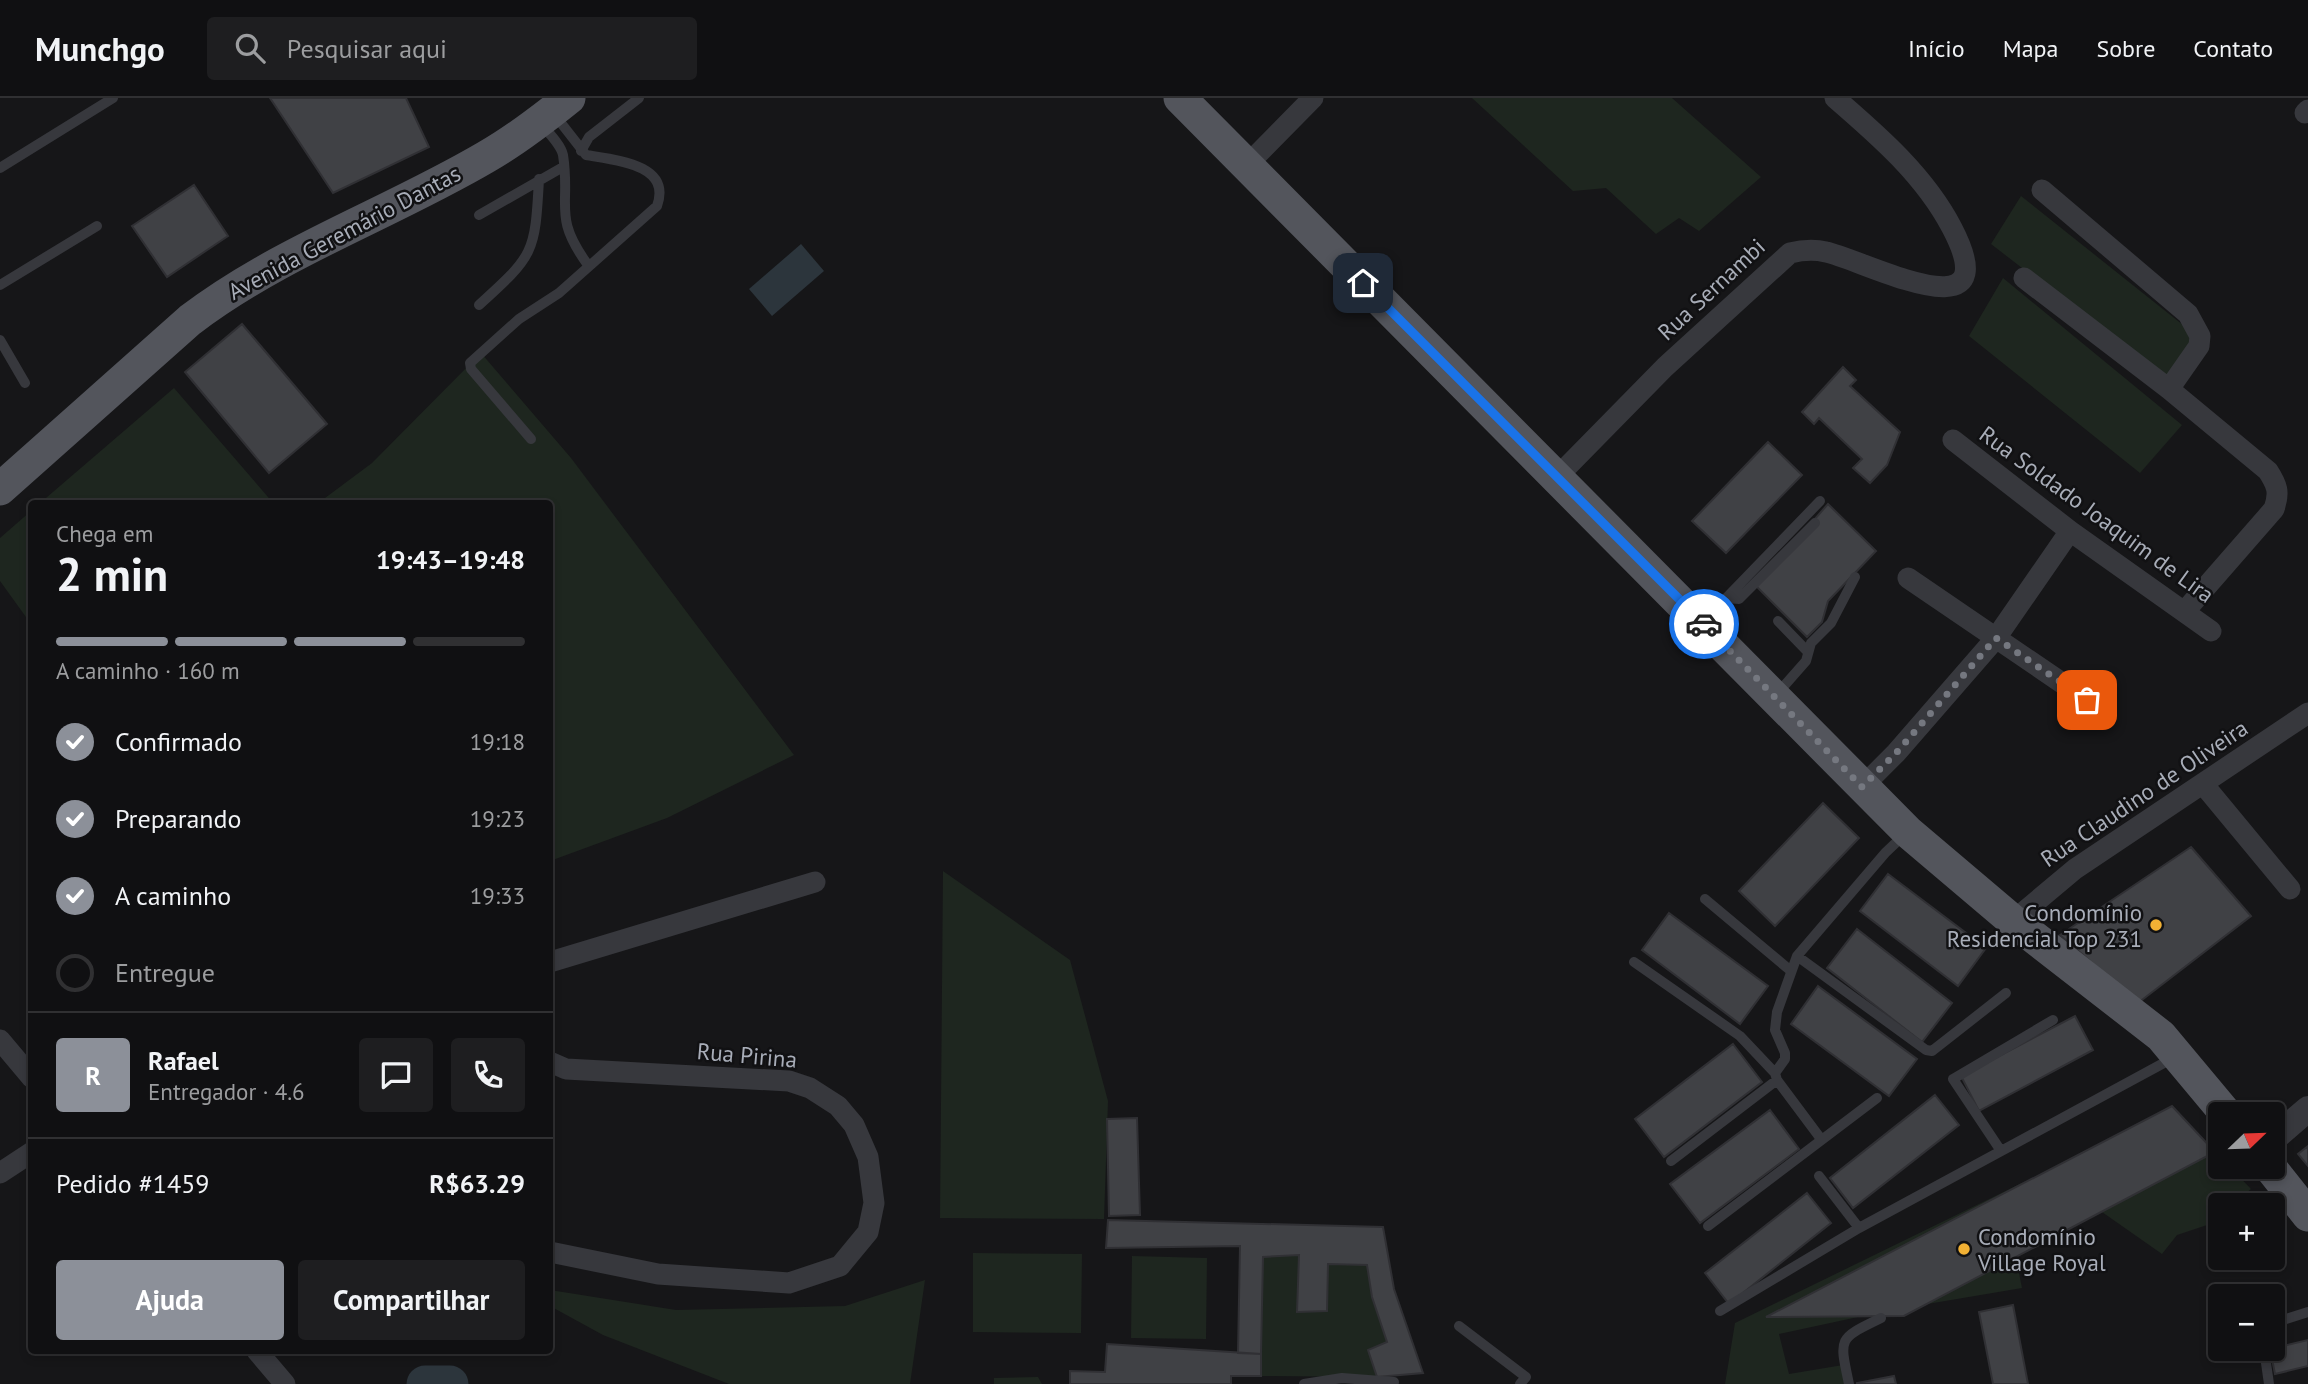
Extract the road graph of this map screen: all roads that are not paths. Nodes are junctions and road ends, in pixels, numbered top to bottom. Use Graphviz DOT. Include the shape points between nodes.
graph roads {
  1 [pos="113,98"];
  2 [pos="639,98"];
  3 [pos="1180,98"];
  4 [pos="1313,98"];
  5 [pos="1835,98"];
  6 [pos="554,110"];
  7 [pos="578,147"];
  8 [pos="563,153"];
  9 [pos="1246,166"];
  10 [pos="563,167"];
  11 [pos="0,168"];
  12 [pos="538,179"];
  13 [pos="2042,190"];
  14 [pos="479,215"];
  15 [pos="97,226"];
  16 [pos="588,265"];
  17 [pos="2024,278"];
  18 [pos="0,285"];
  19 [pos="479,305"];
  20 [pos="0,341"];
  21 [pos="25,383"];
  22 [pos="2169,390"];
  23 [pos="531,439"];
  24 [pos="1953,440"];
  25 [pos="1556,478"];
  26 [pos="0,489"];
  27 [pos="1820,501"];
  28 [pos="1815,523"];
  29 [pos="2070,531"];
  30 [pos="1855,577"];
  31 [pos="1908,578"];
  32 [pos="1726,598"];
  33 [pos="2185,611"];
  34 [pos="1778,621"];
  35 [pos="1702,623"];
  36 [pos="2211,631"];
  37 [pos="1996,638"];
  38 [pos="1808,653"];
  39 [pos="1775,696"];
  40 [pos="2087,700"];
  41 [pos="2308,713"];
  42 [pos="2203,784"];
  43 [pos="1862,787"];
  44 [pos="1908,832"];
  45 [pos="815,882"];
  46 [pos="2290,889"];
  47 [pos="1705,899"];
  48 [pos="2013,921"];
  49 [pos="1797,956"];
  50 [pos="553,961"];
  51 [pos="1634,962"];
  52 [pos="1791,971"];
  53 [pos="2006,993"];
  54 [pos="2053,1020"];
  55 [pos="0,1040"];
  56 [pos="2179,1055"];
  57 [pos="553,1063"];
  58 [pos="28,1073"];
  59 [pos="1776,1077"];
  60 [pos="1877,1098"];
  61 [pos="2217,1102"];
  62 [pos="2308,1109"];
  63 [pos="2286,1128"];
  64 [pos="1821,1139"];
  65 [pos="2001,1151"];
  66 [pos="28,1155"];
  67 [pos="1671,1161"];
  68 [pos="0,1173"];
  69 [pos="1819,1176"];
  70 [pos="2280,1180"];
  71 [pos="2308,1215"];
  72 [pos="1708,1226"];
  73 [pos="1858,1228"];
  74 [pos="553,1253"];
  75 [pos="1720,1311"];
  76 [pos="2308,1312"];
  77 [pos="1881,1318"];
  78 [pos="2285,1319"];
  79 [pos="1459,1326"];
  80 [pos="260,1354"];
  81 [pos="2266,1361"];
  82 [pos="1394,1382"];
  83 [pos="1527,1382"];
  84 [pos="285,1384"];
  85 [pos="1304,1384"];
  86 [pos="1849,1384"];
  87 [pos="2269,1384"];
  1 -- 11 [label="lane"];
  2 -- 7 [label="lane"];
  3 -- 9 [label="main road"];
  4 -- 9 [label="street"];
  5 -- 25 [label="street, Rua Sernambi" via="1895,153 1944,213 1959,242 1963,277 1943,289 1826,252 1790,253 1665,368"];
  6 -- 7 [label="lane"];
  6 -- 8 [label="lane"];
  6 -- 26 [label="main road, Avenida Geremário Dantas" via="487,157 223,295"];
  7 -- 8 [label="lane"];
  7 -- 16 [label="lane" via="586,155 639,166 660,185 661,195 657,206"];
  8 -- 10 [label="lane"];
  9 -- 25 [label="main road"];
  10 -- 12 [label="lane"];
  10 -- 16 [label="lane" via="564,220"];
  12 -- 14 [label="lane"];
  12 -- 19 [label="lane" via="536,234 527,258"];
  13 -- 22 [label="street" via="2188,314 2196,326 2199,346"];
  15 -- 18 [label="lane"];
  16 -- 23 [label="lane" via="470,363"];
  17 -- 22 [label="street"];
  20 -- 21 [label="lane"];
  22 -- 33 [label="street" via="2268,471 2279,495 2274,509"];
  24 -- 29 [label="street, Rua Soldado Joaquim de Lira"];
  25 -- 35 [label="main road"];
  27 -- 32 [label="lane"];
  28 -- 32 [label="lane" via="1739,598"];
  29 -- 33 [label="street, Rua Soldado Joaquim de Lira"];
  29 -- 37 [label="street"];
  30 -- 38 [label="lane" via="1831,623 1811,643"];
  31 -- 37 [label="street"];
  32 -- 35 [label="lane"];
  33 -- 36 [label="street, Rua Soldado Joaquim de Lira"];
  34 -- 38 [label="lane"];
  35 -- 39 [label="main road"];
  37 -- 40 [label="street"];
  37 -- 43 [label="street"];
  38 -- 39 [label="lane"];
  39 -- 43 [label="main road"];
  41 -- 42 [label="street, Rua Claudino de Oliveira"];
  42 -- 46 [label="street"];
  42 -- 48 [label="street, Rua Claudino de Oliveira" via="2075,869"];
  43 -- 44 [label="main road"];
  44 -- 48 [label="main road"];
  44 -- 49 [label="lane"];
  45 -- 50 [label="street"];
  47 -- 52 [label="lane"];
  48 -- 56 [label="main road"];
  49 -- 52 [label="lane"];
  49 -- 53 [label="lane" via="1933,1051"];
  51 -- 59 [label="lane" via="1740,1036"];
  52 -- 59 [label="lane" via="1776,1021 1785,1053"];
  54 -- 65 [label="lane" via="1953,1079"];
  55 -- 58 [label="street"];
  56 -- 61 [label="main road"];
  56 -- 65 [label="lane"];
  57 -- 74 [label="street, Rua Pirina" via="566,1069 789,1081 810,1088 838,1106 854,1125 868,1157 874,1203 868,1232 840,1266 789,1283 658,1274"];
  59 -- 64 [label="lane"];
  59 -- 67 [label="lane"];
  60 -- 64 [label="lane"];
  62 -- 63 [label="street"];
  64 -- 72 [label="lane"];
  65 -- 73 [label="lane"];
  66 -- 68 [label="street"];
  69 -- 73 [label="lane"];
  70 -- 71 [label="main road"];
  73 -- 75 [label="lane"];
  76 -- 78 [label="lane"];
  77 -- 86 [label="lane" via="1848,1334 1842,1348"];
  79 -- 83 [label="lane"];
  80 -- 84 [label="street"];
  81 -- 87 [label="lane"];
  82 -- 85 [label="lane" via="1342,1378"];
}
